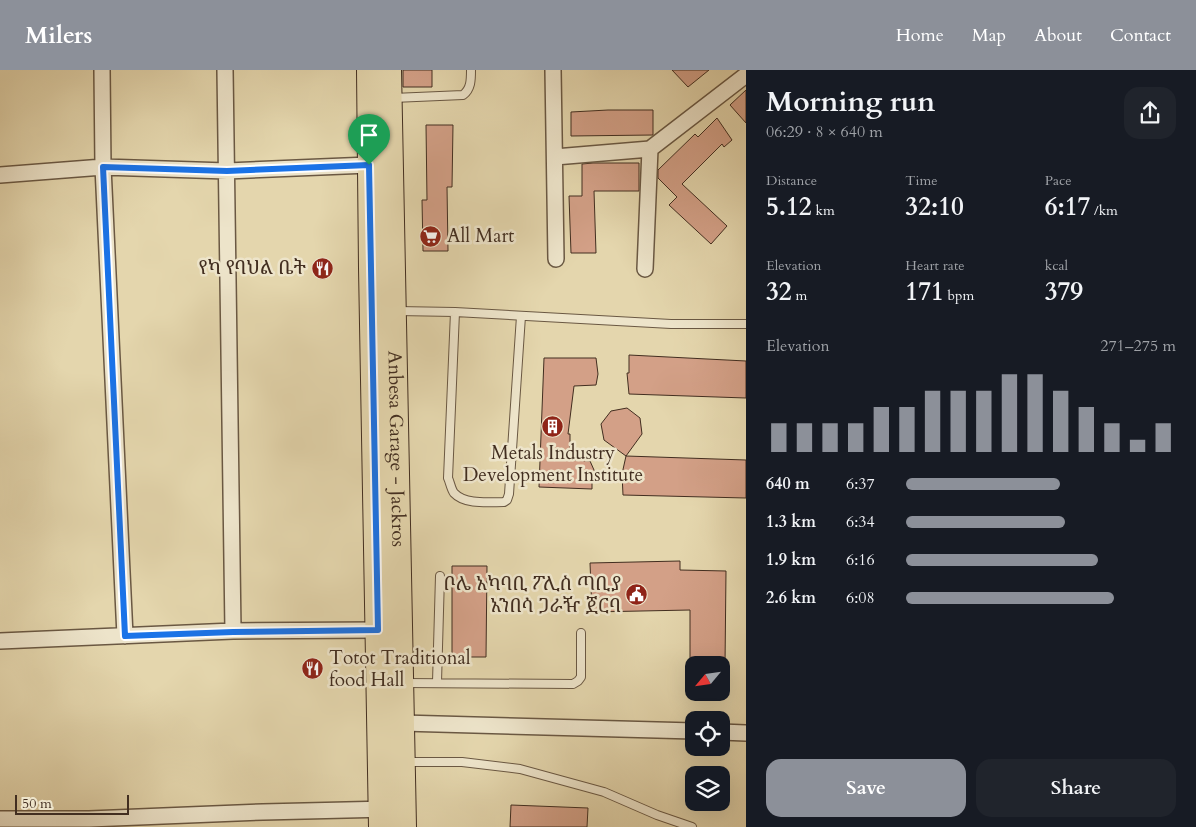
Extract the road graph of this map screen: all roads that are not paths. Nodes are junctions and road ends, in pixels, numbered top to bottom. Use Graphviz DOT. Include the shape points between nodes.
graph roads {
  1 [pos="102,70"];
  2 [pos="225,70"];
  3 [pos="369,70"];
  4 [pos="389,70"];
  5 [pos="471,70"];
  6 [pos="553,70"];
  7 [pos="746,75"];
  8 [pos="390,98"];
  9 [pos="650,149"];
  10 [pos="555,156"];
  11 [pos="369,165"];
  12 [pos="103,167"];
  13 [pos="227,171"];
  14 [pos="0,175"];
  15 [pos="556,259"];
  16 [pos="645,269"];
  17 [pos="395,311"];
  18 [pos="455,312"];
  19 [pos="521,316"];
  20 [pos="746,324"];
  21 [pos="386,406"];
  22 [pos="440,576"];
  23 [pos="378,630"];
  24 [pos="233,632"];
  25 [pos="581,633"];
  26 [pos="125,636"];
  27 [pos="0,641"];
  28 [pos="436,682"];
  29 [pos="402,683"];
  30 [pos="402,723"];
  31 [pos="685,731"];
  32 [pos="730,732"];
  33 [pos="746,733"];
  34 [pos="403,762"];
  35 [pos="393,818"];
  36 [pos="0,819"];
  37 [pos="692,827"];
  1 -- 12 [label="street"];
  2 -- 13 [label="street"];
  3 -- 11 [label="main road"];
  4 -- 8 [label="main road, Anbesa Garage - Jackros"];
  5 -- 8 [label="lane" via="468,91 463,95"];
  6 -- 10 [label="street"];
  7 -- 9 [label="street"];
  8 -- 17 [label="main road, Anbesa Garage - Jackros"];
  9 -- 10 [label="street"];
  9 -- 16 [label="street"];
  10 -- 15 [label="street"];
  11 -- 13 [label="street"];
  11 -- 21 [label="main road"];
  12 -- 13 [label="street"];
  12 -- 14 [label="street"];
  12 -- 26 [label="street"];
  13 -- 24 [label="street"];
  17 -- 18 [label="lane"];
  17 -- 21 [label="main road, Anbesa Garage - Jackros"];
  18 -- 19 [label="lane"];
  18 -- 19 [label="lane" via="448,478 454,492 475,502 504,502 509,494"];
  19 -- 20 [label="lane" via="671,324"];
  21 -- 23 [label="main road"];
  21 -- 29 [label="main road, Anbesa Garage - Jackros"];
  22 -- 28 [label="lane"];
  23 -- 24 [label="street"];
  23 -- 35 [label="main road"];
  24 -- 26 [label="street"];
  25 -- 28 [label="lane" via="581,677 573,684"];
  26 -- 27 [label="street"];
  28 -- 29 [label="lane"];
  29 -- 30 [label="main road, Anbesa Garage - Jackros"];
  30 -- 31 [label="street"];
  30 -- 34 [label="main road, Anbesa Garage - Jackros"];
  32 -- 33 [label="street"];
  34 -- 35 [label="main road, Anbesa Garage - Jackros"];
  34 -- 37 [label="lane" via="462,762 520,769 604,792"];
  35 -- 36 [label="street" via="263,812 89,820"];
}
